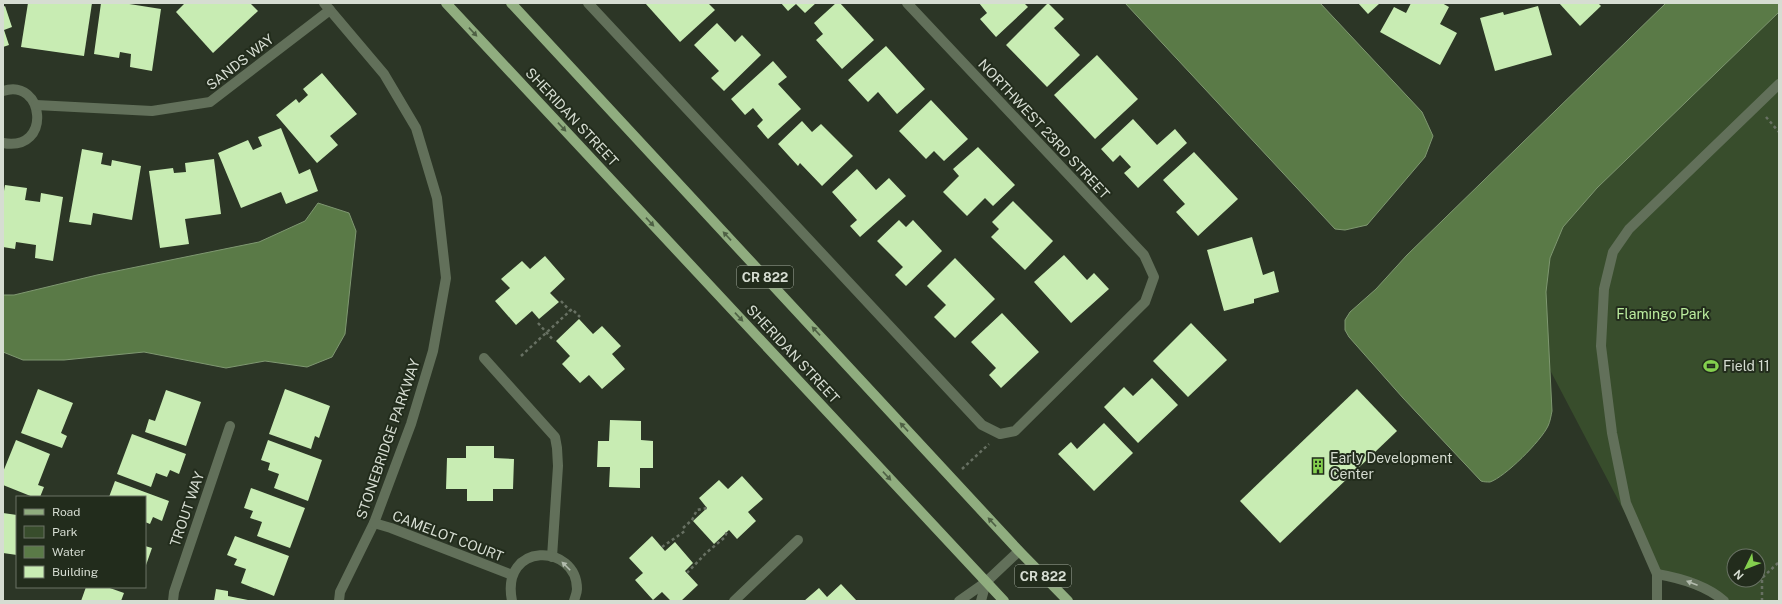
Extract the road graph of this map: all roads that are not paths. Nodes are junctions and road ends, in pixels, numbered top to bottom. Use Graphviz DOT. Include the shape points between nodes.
graph roads {
  1 [pos="446,3"];
  2 [pos="511,3"];
  3 [pos="588,3"];
  4 [pos="908,3"];
  5 [pos="327,6"];
  6 [pos="1779,84"];
  7 [pos="3,91"];
  8 [pos="36,105"];
  9 [pos="3,143"];
  10 [pos="484,358"];
  11 [pos="230,426"];
  12 [pos="374,523"];
  13 [pos="798,540"];
  14 [pos="1019,550"];
  15 [pos="552,556"];
  16 [pos="1658,574"];
  17 [pos="512,575"];
  18 [pos="986,582"];
  19 [pos="172,601"];
  20 [pos="338,601"];
  21 [pos="512,601"];
  22 [pos="574,601"];
  23 [pos="734,601"];
  24 [pos="960,601"];
  25 [pos="981,601"];
  26 [pos="1004,601"];
  27 [pos="1068,601"];
  28 [pos="1657,601"];
  29 [pos="1724,601"];
  1 -- 18 [label="main road, SHERIDAN STREET / CR 822, one-way"];
  14 -- 2 [label="main road, CR 822, one-way"];
  3 -- 4 [label="street, NORTHWEST 23RD STREET" via="982,425 1000,434 1016,431 1145,302 1154,277 1144,255"];
  5 -- 8 [label="street, SANDS WAY" via="210,102 152,111"];
  5 -- 12 [label="street, STONEBRIDGE PARKWAY" via="384,74 416,128 438,198 446,278 433,351 411,424"];
  6 -- 16 [label="street" via="1629,229 1613,252 1604,289 1601,346 1612,433 1626,503"];
  7 -- 8 [label="street" via="15,90 24,93"];
  8 -- 9 [label="street" via="38,124 28,139 19,143"];
  10 -- 15 [label="street" via="555,437 558,466"];
  11 -- 19 [label="street, TROUT WAY"];
  12 -- 17 [label="street, CAMELOT COURT"];
  12 -- 20 [label="street, STONEBRIDGE PARKWAY"];
  13 -- 23 [label="street"];
  14 -- 18 [label="street"];
  14 -- 27 [label="main road, CR 822"];
  15 -- 17 [label="street, CAMELOT COURT" via="543,554 530,557 519,564"];
  22 -- 15 [label="street, one-way" via="577,589 574,576 567,565"];
  16 -- 28 [label="street"];
  29 -- 16 [label="street, one-way" via="1696,584"];
  17 -- 21 [label="street, CAMELOT COURT" via="509,588"];
  18 -- 24 [label="street"];
  18 -- 25 [label="street"];
  18 -- 26 [label="main road, SHERIDAN STREET / CR 822"];
}
